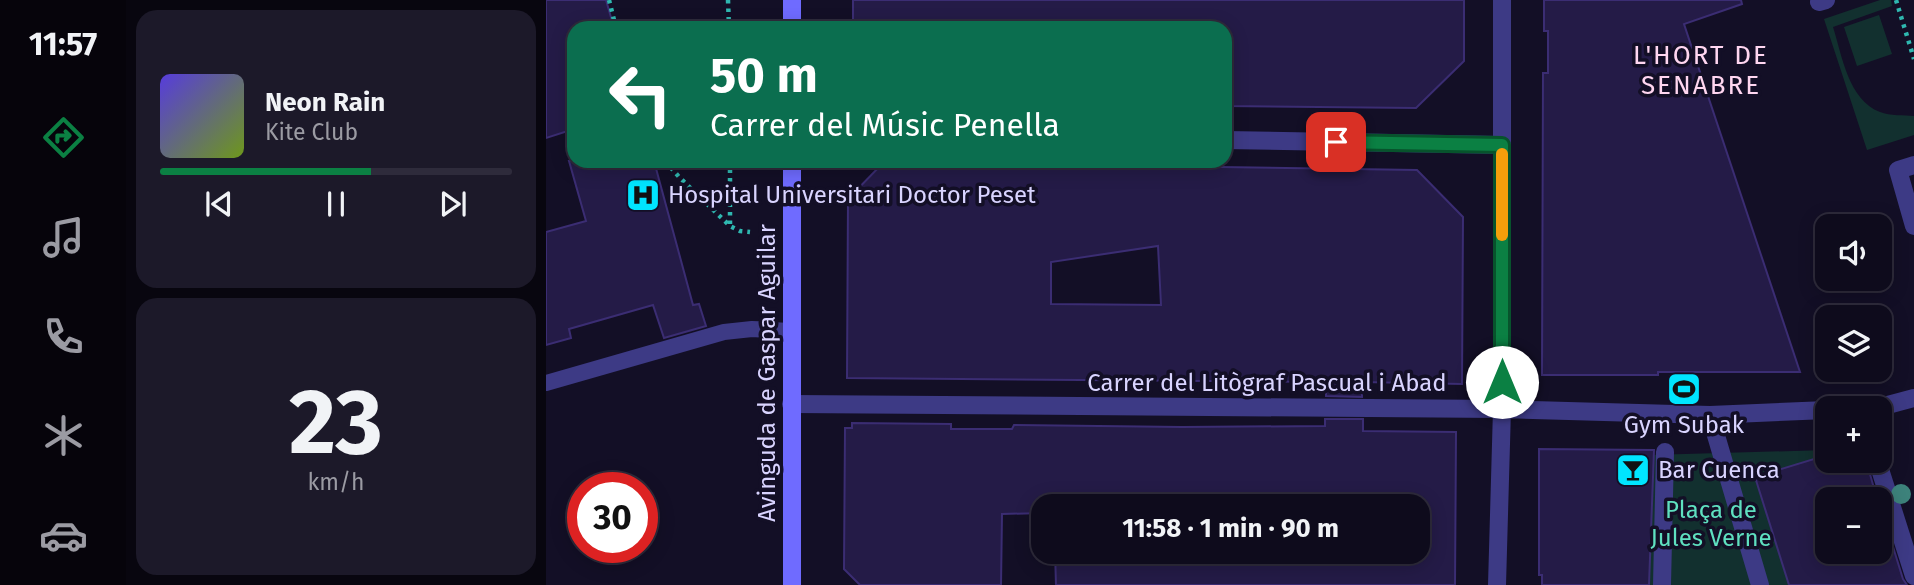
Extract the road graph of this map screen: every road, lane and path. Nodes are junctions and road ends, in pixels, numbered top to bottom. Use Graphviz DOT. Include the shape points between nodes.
graph roads {
  1 [pos="609,0"];
  2 [pos="728,0"];
  3 [pos="792,0"];
  4 [pos="1502,0"];
  5 [pos="1896,0"];
  6 [pos="615,21"];
  7 [pos="729,21"];
  8 [pos="792,21"];
  9 [pos="1914,59"];
  10 [pos="1232,140"];
  11 [pos="1502,145"];
  12 [pos="1914,164"];
  13 [pos="671,168"];
  14 [pos="730,168"];
  15 [pos="792,168"];
  16 [pos="730,226"];
  17 [pos="1914,226"];
  18 [pos="750,232"];
  19 [pos="790,331"];
  20 [pos="546,383"];
  21 [pos="1914,398"];
  22 [pos="791,404"];
  23 [pos="1892,404"];
  24 [pos="1502,409"];
  25 [pos="1815,411"];
  26 [pos="1710,415"];
  27 [pos="1665,452"];
  28 [pos="1881,473"];
  29 [pos="1914,576"];
  30 [pos="792,585"];
  31 [pos="1497,585"];
  32 [pos="1662,585"];
  33 [pos="1760,585"];
  1 -- 6 [label="path"];
  2 -- 7 [label="path"];
  3 -- 8 [label="main road"];
  4 -- 11 [label="street"];
  5 -- 9 [label="path"];
  10 -- 11 [label="street"];
  11 -- 24 [label="street"];
  12 -- 17 [label="street" via="1898,170"];
  13 -- 16 [label="path"];
  14 -- 16 [label="path"];
  15 -- 19 [label="main road, Avinguda de Gaspar Aguilar"];
  16 -- 18 [label="path"];
  19 -- 20 [label="lane" via="724,332"];
  19 -- 22 [label="main road, Avinguda de Gaspar Aguilar"];
  21 -- 23 [label="street"];
  22 -- 24 [label="street, Carrer del Litògraf Pascual i Abad"];
  22 -- 30 [label="main road, Avinguda de Gaspar Aguilar"];
  24 -- 26 [label="street, Carrer del Litògraf Pascual i Abad"];
  24 -- 31 [label="street"];
  25 -- 26 [label="street, Carrer del Litògraf Pascual i Abad"];
  26 -- 33 [label="street"];
  27 -- 32 [label="street"];
  28 -- 29 [label="street"];
}
